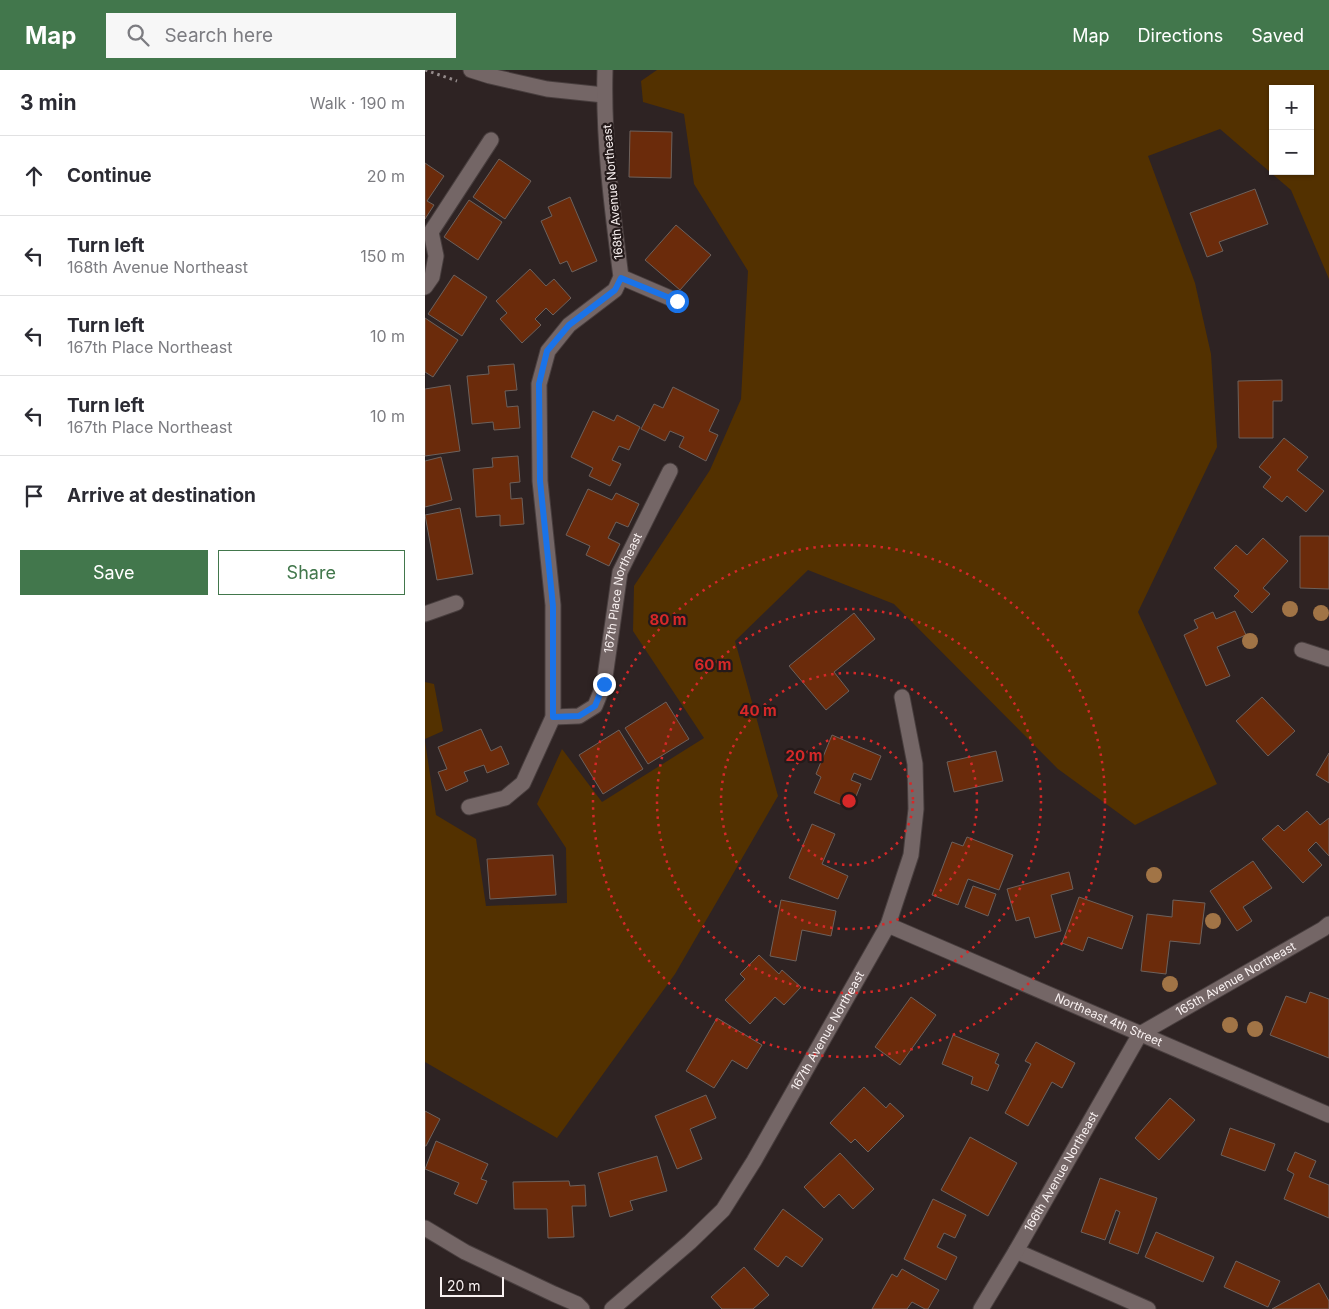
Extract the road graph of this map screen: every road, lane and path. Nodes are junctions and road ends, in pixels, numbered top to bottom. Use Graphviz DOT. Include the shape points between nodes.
graph roads {
  1 [pos="471,70"];
  2 [pos="605,70"];
  3 [pos="604,95"];
  4 [pos="491,140"];
  5 [pos="621,278"];
  6 [pos="425,287"];
  7 [pos="677,301"];
  8 [pos="670,471"];
  9 [pos="457,603"];
  10 [pos="425,614"];
  11 [pos="1302,650"];
  12 [pos="1329,659"];
  13 [pos="902,697"];
  14 [pos="553,717"];
  15 [pos="469,807"];
  16 [pos="888,924"];
  17 [pos="1329,924"];
  18 [pos="1140,1034"];
  19 [pos="1329,1115"];
  20 [pos="425,1228"];
  21 [pos="1016,1251"];
  22 [pos="582,1309"];
  23 [pos="612,1309"];
  24 [pos="981,1309"];
  25 [pos="1148,1309"];
  1 -- 3 [label="street" via="547,89"];
  2 -- 3 [label="street, 168th Avenue Northeast"];
  3 -- 5 [label="street, 168th Avenue Northeast" via="610,191"];
  4 -- 6 [label="street" via="431,232 436,256 432,276"];
  5 -- 7 [label="street"];
  5 -- 14 [label="street, 168th Avenue Northeast" via="615,290 569,325 547,351 539,384 540,481 553,606"];
  8 -- 14 [label="street, 167th Place Northeast" via="621,572 604,684 595,706 579,716"];
  9 -- 10 [label="street"];
  11 -- 12 [label="street"];
  13 -- 16 [label="street, 167th Avenue Northeast" via="915,764 916,809 911,855"];
  14 -- 15 [label="street, 168th Avenue Northeast" via="523,783 505,798"];
  16 -- 18 [label="street, Northeast 4th Street"];
  16 -- 23 [label="street, 167th Avenue Northeast" via="723,1210"];
  17 -- 18 [label="street, 165th Avenue Northeast"];
  18 -- 19 [label="street, Northeast 4th Street"];
  18 -- 21 [label="street, 166th Avenue Northeast"];
  20 -- 22 [label="street" via="465,1252"];
  21 -- 24 [label="street, 166th Avenue Northeast"];
  21 -- 25 [label="street"];
}
